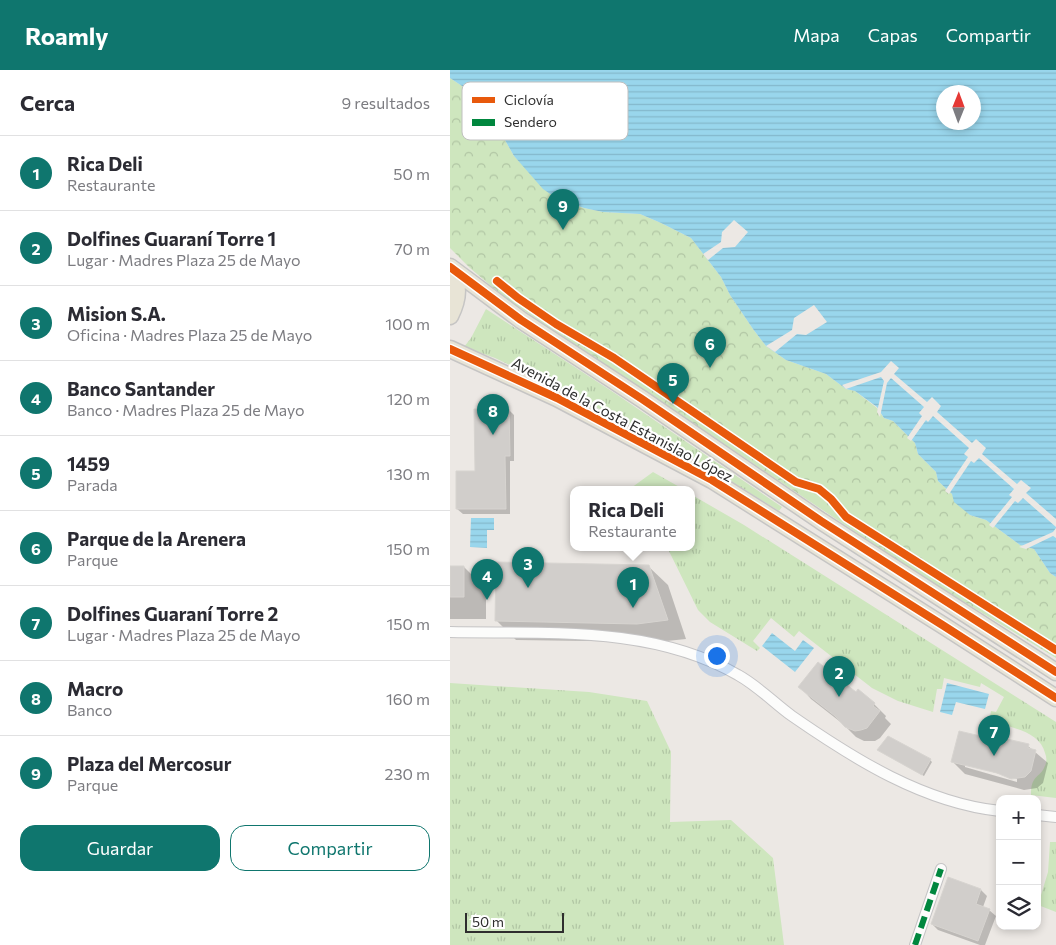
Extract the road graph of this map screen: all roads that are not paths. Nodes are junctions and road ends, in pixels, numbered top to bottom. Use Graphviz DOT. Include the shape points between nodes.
graph roads {
  1 [pos="450,269"];
  2 [pos="450,316"];
  3 [pos="450,349"];
  4 [pos="450,632"];
  5 [pos="1056,672"];
  6 [pos="1056,698"];
  7 [pos="996,810"];
  8 [pos="1041,815"];
  9 [pos="1056,817"];
  10 [pos="941,869"];
  11 [pos="915,945"];
  1 -- 2 [label="main road" via="457,289 456,304"];
  1 -- 5 [label="main road, Avenida de la Costa Estanislao López" via="821,521"];
  3 -- 6 [label="main road, Avenida de la Costa Estanislao López" via="557,398 712,480"];
  4 -- 7 [label="street" via="604,636 663,646 700,657 739,675 793,716 895,779 941,799"];
  8 -- 9 [label="street"];
  10 -- 11 [label="street"];
}
